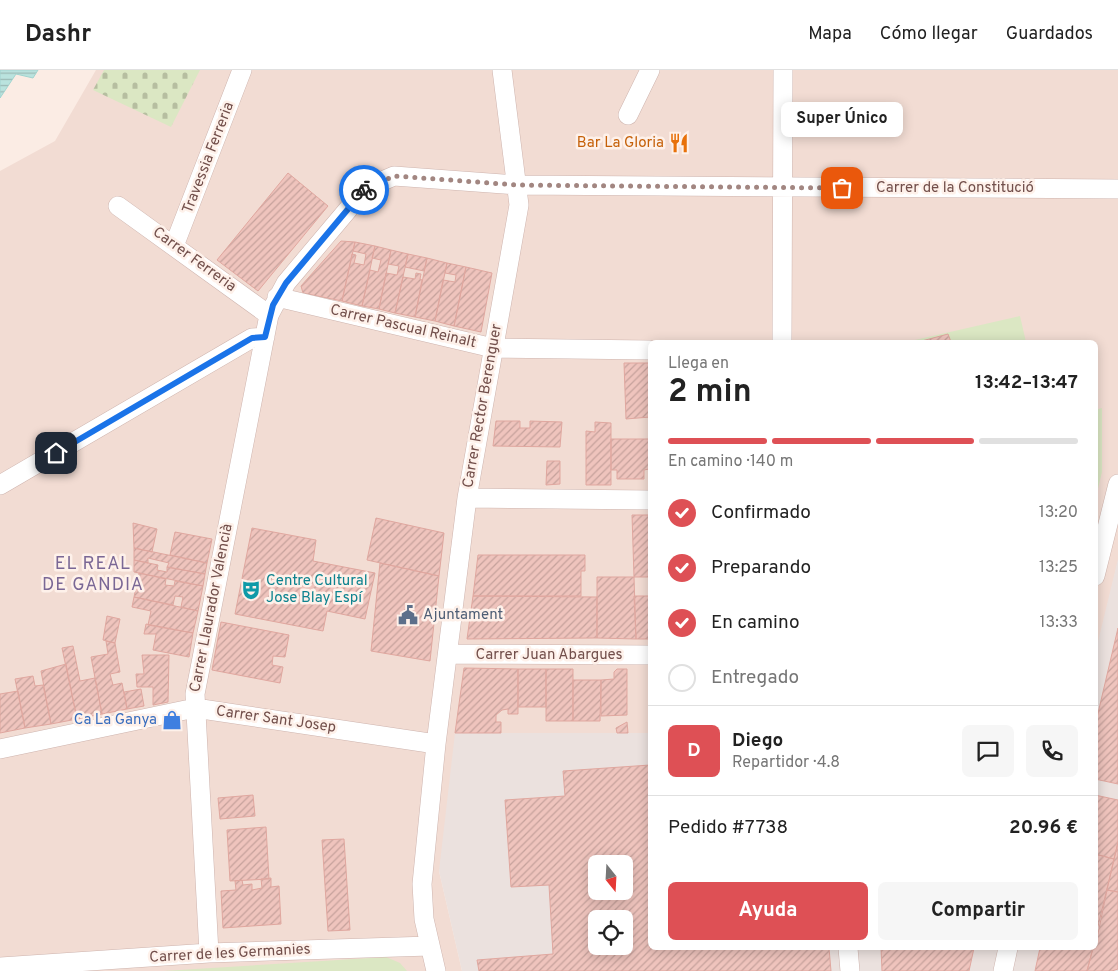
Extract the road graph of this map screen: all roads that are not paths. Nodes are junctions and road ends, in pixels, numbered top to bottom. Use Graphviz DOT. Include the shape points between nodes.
graph roads {
  1 [pos="242,70"];
  2 [pos="502,70"];
  3 [pos="650,70"];
  4 [pos="783,70"];
  5 [pos="628,115"];
  6 [pos="518,185"];
  7 [pos="783,188"];
  8 [pos="1118,189"];
  9 [pos="118,206"];
  10 [pos="174,246"];
  11 [pos="277,297"];
  12 [pos="269,315"];
  13 [pos="265,337"];
  14 [pos="782,340"];
  15 [pos="493,348"];
  16 [pos="648,350"];
  17 [pos="1118,484"];
  18 [pos="0,485"];
  19 [pos="467,498"];
  20 [pos="648,500"];
  21 [pos="1098,564"];
  22 [pos="448,654"];
  23 [pos="648,655"];
  24 [pos="195,708"];
  25 [pos="436,744"];
  26 [pos="0,749"];
  27 [pos="430,946"];
  28 [pos="848,950"];
  29 [pos="1008,950"];
  30 [pos="209,953"];
  31 [pos="0,967"];
  32 [pos="436,971"];
  33 [pos="850,971"];
  34 [pos="1003,971"];
  1 -- 10 [label="street, Travessia Ferreria"];
  2 -- 6 [label="street, Carrer Rector Berenguer"];
  3 -- 5 [label="street"];
  4 -- 7 [label="street"];
  6 -- 7 [label="street, Carrer de la Constitució"];
  6 -- 11 [label="street, Carrer de la Constitució" via="394,176 366,188"];
  6 -- 15 [label="street, Carrer Rector Berenguer" via="519,205"];
  7 -- 8 [label="street, Carrer de la Constitució"];
  7 -- 14 [label="street"];
  9 -- 10 [label="street, Carrer Ferreria"];
  10 -- 12 [label="street, Carrer Ferreria"];
  11 -- 12 [label="street, Carrer Llaurador Valencià"];
  11 -- 15 [label="street, Carrer Pascual Reinalt"];
  12 -- 13 [label="street, Carrer Llaurador Valencià"];
  13 -- 18 [label="street" via="252,338"];
  13 -- 24 [label="street, Carrer Llaurador Valencià" via="195,694"];
  15 -- 16 [label="street, Carrer Pascual Reinalt"];
  15 -- 19 [label="street, Carrer Rector Berenguer"];
  17 -- 21 [label="street"];
  19 -- 20 [label="street"];
  19 -- 22 [label="street, Carrer Rector Berenguer"];
  22 -- 23 [label="street, Carrer Juan Abargues"];
  22 -- 25 [label="street, Carrer Rector Berenguer"];
  24 -- 25 [label="street, Carrer Sant Josep"];
  24 -- 26 [label="street, Carrer Sant Josep"];
  24 -- 30 [label="street, Carrer Llaurador Valencià"];
  25 -- 27 [label="street, Carrer Rector Berenguer" via="422,884"];
  27 -- 30 [label="street, Carrer de les Germanies"];
  27 -- 32 [label="street, Carrer Rector Berenguer"];
  28 -- 33 [label="street"];
  29 -- 34 [label="street"];
  30 -- 31 [label="street, Carrer de les Germanies"];
}
